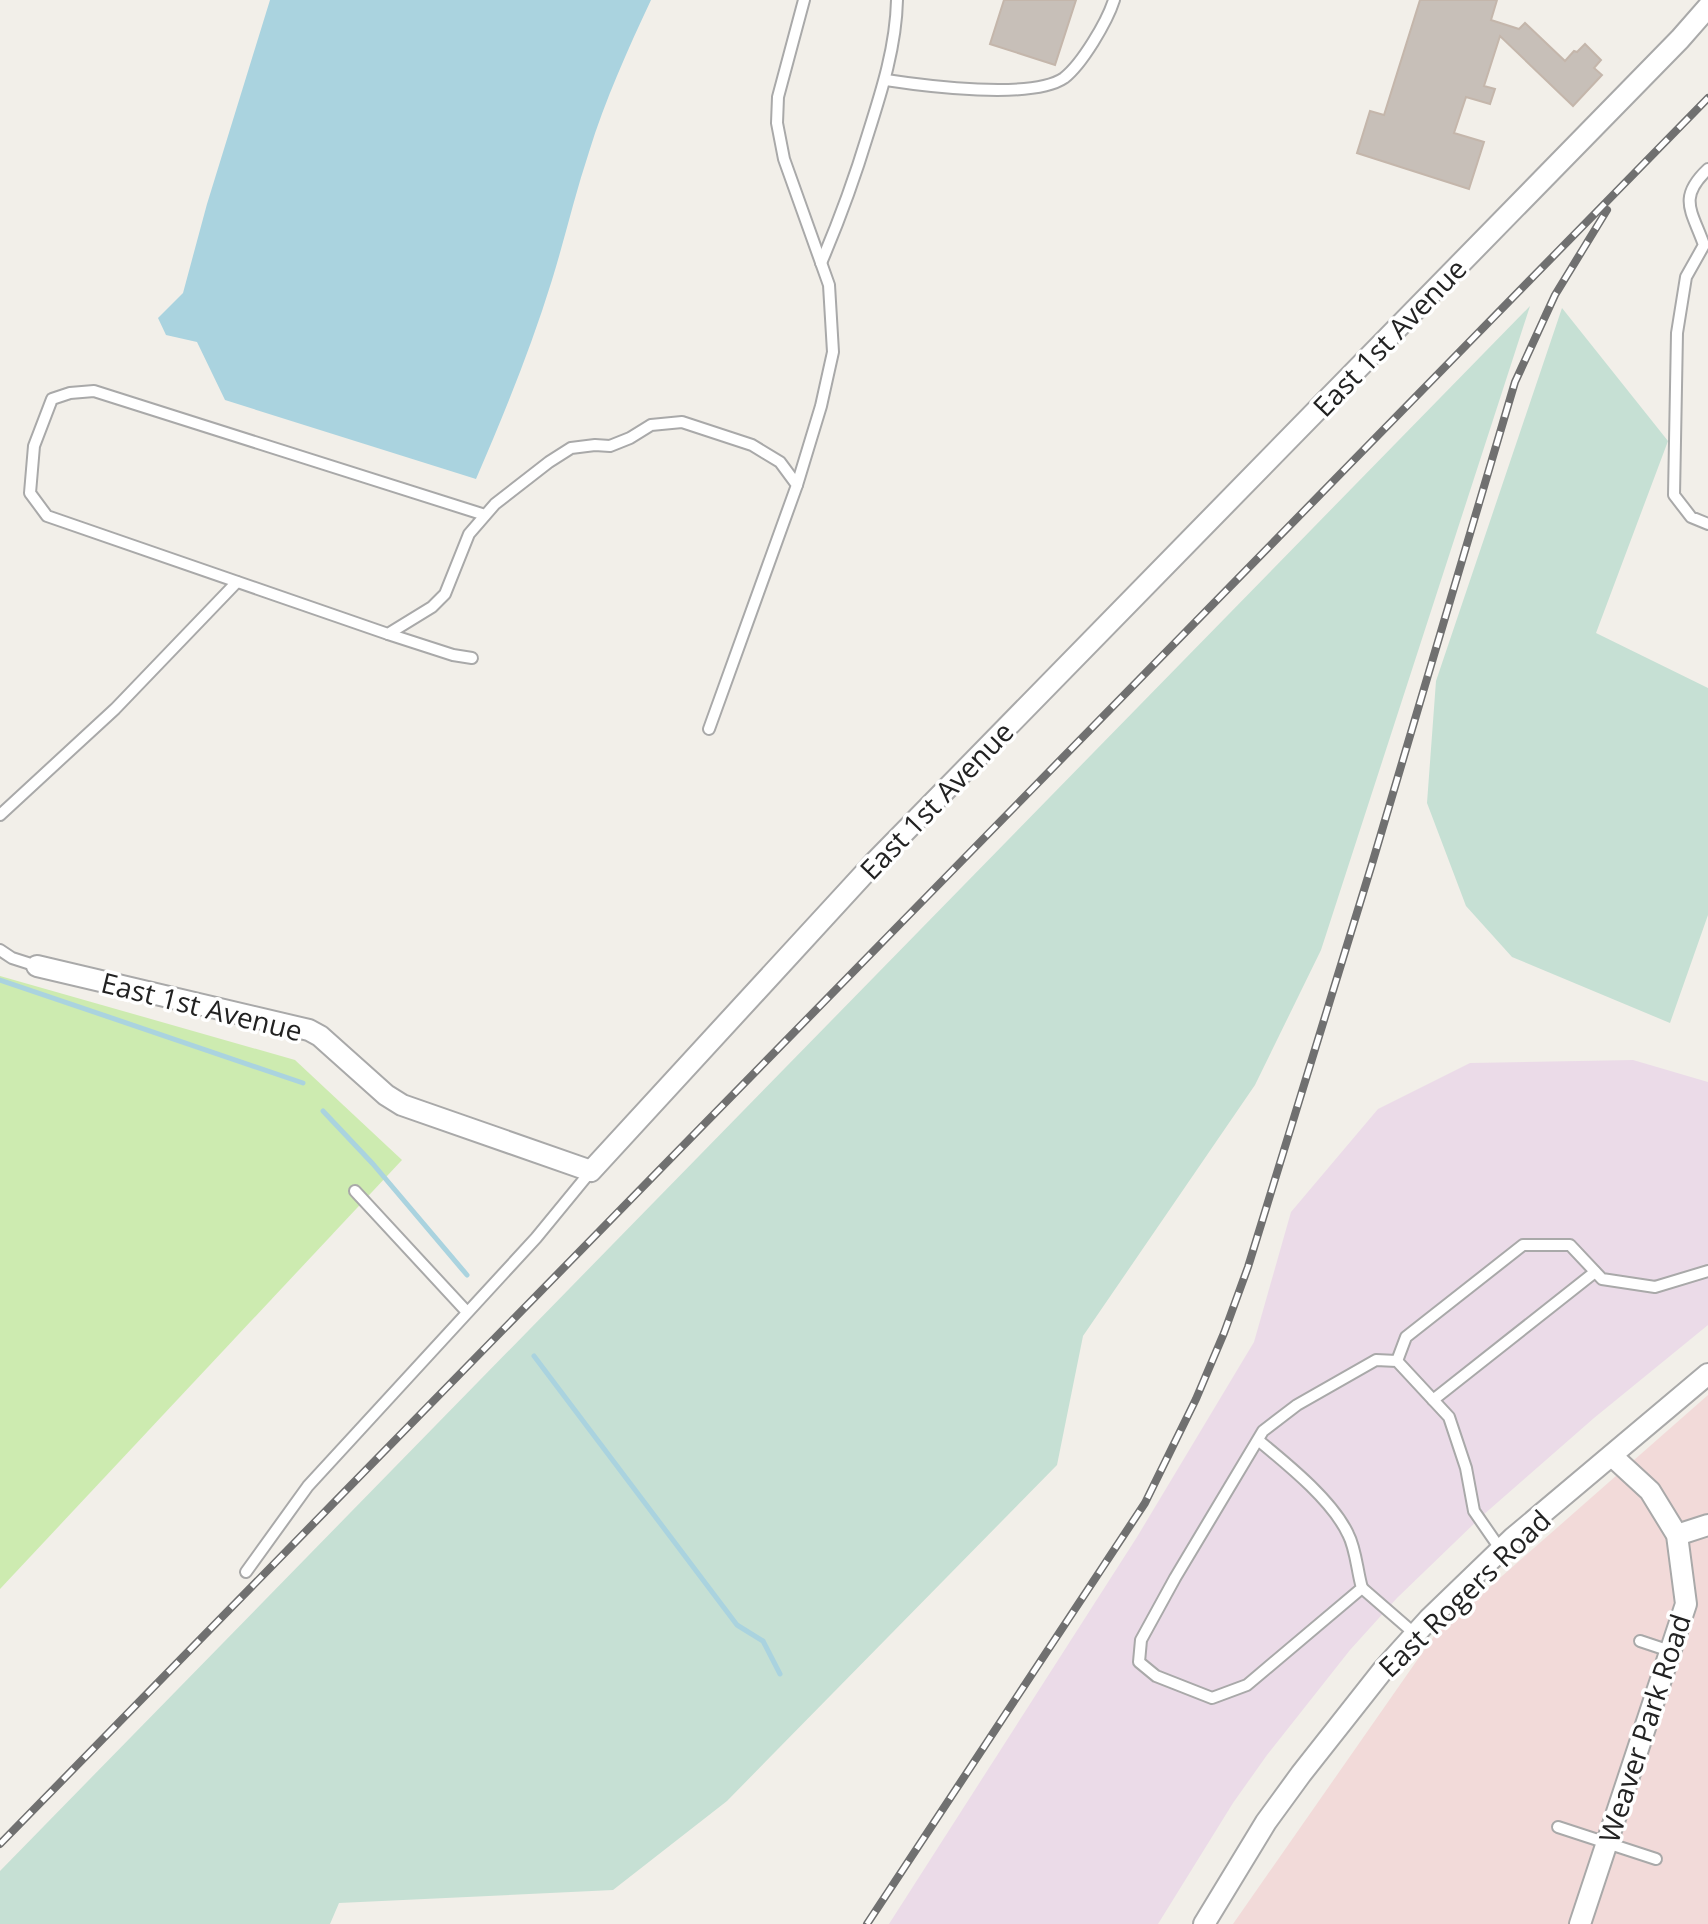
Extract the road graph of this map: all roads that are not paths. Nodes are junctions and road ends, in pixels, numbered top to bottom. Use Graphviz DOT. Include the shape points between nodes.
graph roads {
  1 [pos="804,0"];
  2 [pos="897,0"];
  3 [pos="1114,0"];
  4 [pos="1708,7"];
  5 [pos="886,80"];
  6 [pos="1708,169"];
  7 [pos="1706,245"];
  8 [pos="821,263"];
  9 [pos="797,485"];
  10 [pos="485,515"];
  11 [pos="1708,524"];
  12 [pos="237,582"];
  13 [pos="388,634"];
  14 [pos="472,658"];
  15 [pos="709,729"];
  16 [pos="0,815"];
  17 [pos="0,950"];
  18 [pos="37,966"];
  19 [pos="591,1171"];
  20 [pos="355,1191"];
  21 [pos="1708,1271"];
  22 [pos="1595,1272"];
  23 [pos="467,1312"];
  24 [pos="1397,1361"];
  25 [pos="1708,1374"];
  26 [pos="1433,1400"];
  27 [pos="1258,1440"];
  28 [pos="1612,1456"];
  29 [pos="1708,1525"];
  30 [pos="1677,1535"];
  31 [pos="1501,1550"];
  32 [pos="246,1572"];
  33 [pos="1362,1588"];
  34 [pos="1415,1634"];
  35 [pos="1640,1641"];
  36 [pos="1670,1651"];
  37 [pos="1558,1827"];
  38 [pos="1607,1844"];
  39 [pos="1656,1859"];
  40 [pos="1204,1924"];
  41 [pos="1580,1924"];
  1 -- 8 [label="lane" via="787,56 777,123 784,159"];
  2 -- 5 [label="lane"];
  3 -- 5 [label="lane" via="1091,45 1061,80 1034,89 935,88"];
  4 -- 19 [label="street, East 1st Avenue" via="874,863"];
  5 -- 8 [label="lane"];
  6 -- 7 [label="lane" via="1695,181 1688,201"];
  7 -- 11 [label="lane" via="1686,277 1677,333 1674,495 1691,517"];
  8 -- 9 [label="lane" via="829,285 833,352"];
  9 -- 10 [label="lane" via="780,462 752,445 682,422 651,425 610,446 571,448"];
  9 -- 15 [label="lane"];
  10 -- 12 [label="lane" via="94,391 52,399 34,446 30,493 47,516"];
  10 -- 13 [label="lane" via="469,534 445,594"];
  12 -- 13 [label="lane"];
  12 -- 16 [label="lane" via="115,709"];
  13 -- 14 [label="lane"];
  17 -- 18 [label="lane"];
  18 -- 19 [label="street, East 1st Avenue" via="309,1030 402,1105"];
  19 -- 23 [label="lane"];
  20 -- 23 [label="lane"];
  21 -- 22 [label="lane" via="1655,1287 1602,1279"];
  22 -- 24 [label="lane" via="1570,1245 1523,1245 1406,1337"];
  22 -- 26 [label="lane"];
  23 -- 32 [label="lane" via="308,1486"];
  24 -- 26 [label="lane"];
  24 -- 27 [label="lane" via="1376,1360 1297,1405"];
  25 -- 28 [label="street, East Rogers Road"];
  26 -- 31 [label="lane" via="1449,1417 1474,1511"];
  27 -- 33 [label="lane" via="1335,1512 1349,1536"];
  27 -- 33 [label="lane" via="1141,1640 1139,1662 1156,1676 1212,1698 1247,1685"];
  28 -- 30 [label="street, Weaver Park Road" via="1650,1491"];
  28 -- 31 [label="street, East Rogers Road"];
  29 -- 30 [label="street"];
  30 -- 36 [label="street, Weaver Park Road" via="1686,1604"];
  31 -- 34 [label="street, East Rogers Road"];
  33 -- 34 [label="lane"];
  34 -- 40 [label="street, East Rogers Road" via="1266,1822"];
  35 -- 36 [label="lane"];
  36 -- 38 [label="street, Weaver Park Road"];
  37 -- 38 [label="lane"];
  38 -- 39 [label="lane"];
  38 -- 41 [label="street, Weaver Park Road"];
}
